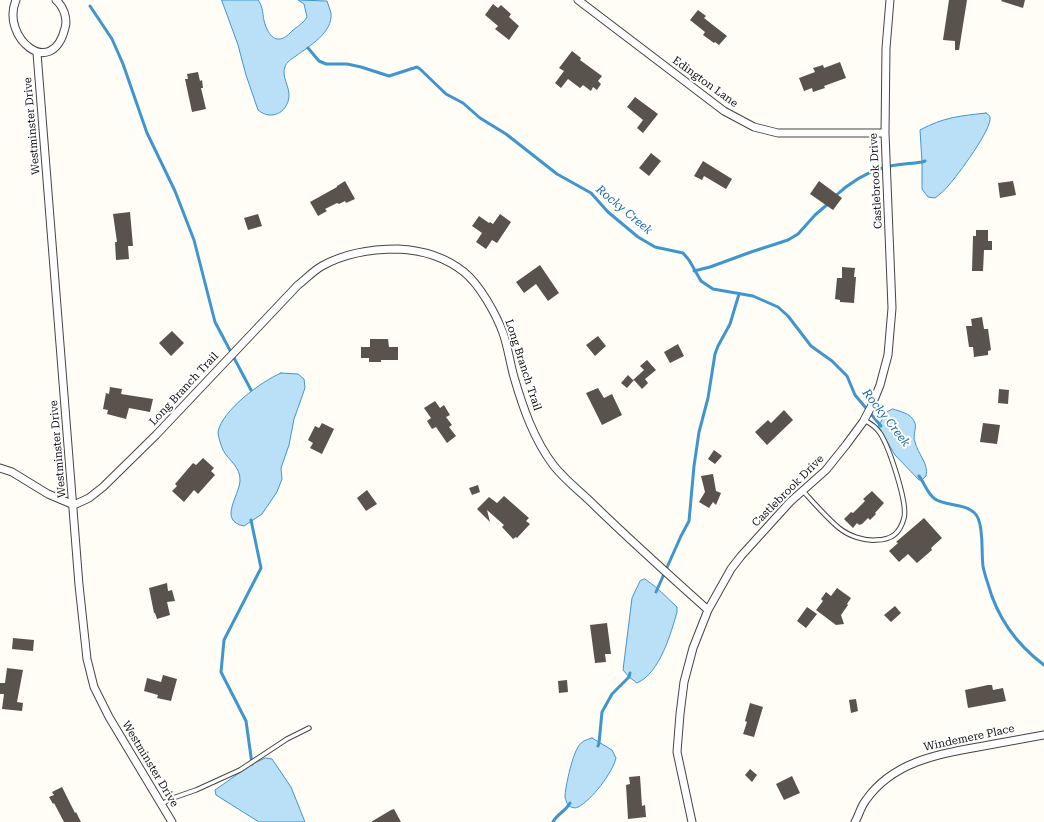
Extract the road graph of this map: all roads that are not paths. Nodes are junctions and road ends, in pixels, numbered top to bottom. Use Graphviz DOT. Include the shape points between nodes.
graph roads {
  1 [pos="16,0"];
  2 [pos="56,0"];
  3 [pos="578,0"];
  4 [pos="890,0"];
  5 [pos="6,20"];
  6 [pos="16,45"];
  7 [pos="37,53"];
  8 [pos="885,133"];
  9 [pos="864,420"];
  10 [pos="0,468"];
  11 [pos="803,491"];
  12 [pos="74,505"];
  13 [pos="708,610"];
  14 [pos="309,728"];
  15 [pos="1044,735"];
  16 [pos="162,804"];
  17 [pos="172,822"];
  18 [pos="692,822"];
  19 [pos="855,822"];
  1 -- 5 [label="street" via="6,15"];
  2 -- 7 [label="street" via="65,13 63,35 57,44"];
  3 -- 8 [label="street, Edington Lane" via="724,111 754,127 778,133"];
  4 -- 8 [label="street, Castlebrook Drive" via="886,48"];
  6 -- 7 [label="street" via="26,51"];
  7 -- 12 [label="street, Westminster Drive"];
  8 -- 9 [label="street, Castlebrook Drive" via="892,308 888,356 880,385"];
  9 -- 11 [label="street, Castlebrook Drive" via="826,470"];
  9 -- 11 [label="lane" via="880,433 896,470 905,517 898,533 886,540 872,541 855,537 840,529"];
  10 -- 12 [label="street"];
  11 -- 13 [label="street, Castlebrook Drive" via="741,556"];
  12 -- 13 [label="street, Long Branch Trail" via="88,498 114,476 298,285 320,267 358,253 382,249 412,250 440,258 464,272 478,288 503,333 526,414 538,441 555,466 604,515"];
  12 -- 16 [label="street, Westminster Drive" via="87,659 94,687 109,717"];
  13 -- 18 [label="street, Castlebrook Drive" via="693,648 684,682 677,752"];
  14 -- 16 [label="lane" via="287,739 240,770"];
  15 -- 19 [label="street, Windemere Place" via="941,754 917,761 896,771 879,785 865,800"];
  16 -- 17 [label="street, Westminster Drive"];
}
